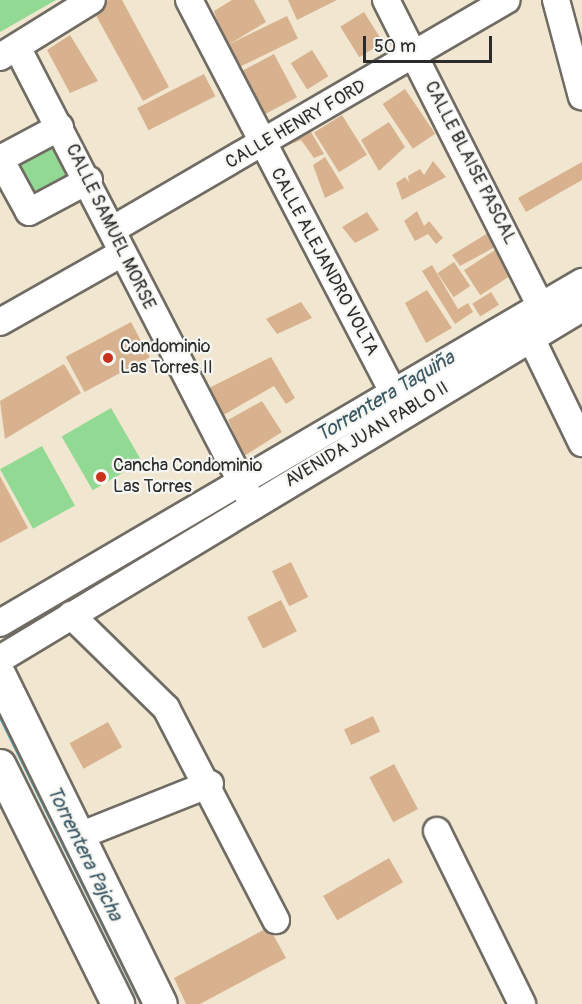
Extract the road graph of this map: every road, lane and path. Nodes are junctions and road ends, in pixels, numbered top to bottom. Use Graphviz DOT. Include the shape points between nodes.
graph roads {
  1 [pos="92,0"];
  2 [pos="189,0"];
  3 [pos="386,0"];
  4 [pos="506,0"];
  5 [pos="555,0"];
  6 [pos="9,52"];
  7 [pos="416,57"];
  8 [pos="582,97"];
  9 [pos="60,127"];
  10 [pos="262,144"];
  11 [pos="89,180"];
  12 [pos="115,228"];
  13 [pos="123,253"];
  14 [pos="582,282"];
  15 [pos="582,308"];
  16 [pos="0,322"];
  17 [pos="541,323"];
  18 [pos="394,395"];
  19 [pos="582,443"];
  20 [pos="247,494"];
  21 [pos="71,615"];
  22 [pos="0,623"];
  23 [pos="0,659"];
  24 [pos="0,676"];
  25 [pos="0,766"];
  26 [pos="210,784"];
  27 [pos="437,831"];
  28 [pos="79,836"];
  29 [pos="276,920"];
  30 [pos="118,1004"];
  31 [pos="161,1004"];
  32 [pos="522,1004"];
  1 -- 6 [label="street"];
  2 -- 10 [label="street, CALLE ALEJANDRO VOLTA"];
  3 -- 7 [label="street, CALLE BLAISE PASCAL"];
  4 -- 7 [label="street, CALLE HENRY FORD"];
  5 -- 8 [label="street"];
  6 -- 9 [label="street, CALLE SAMUEL MORSE"];
  7 -- 10 [label="street, CALLE HENRY FORD"];
  7 -- 17 [label="street, CALLE BLAISE PASCAL"];
  9 -- 11 [label="street, CALLE SAMUEL MORSE"];
  9 -- 11 [label="street" via="0,159 29,212"];
  10 -- 12 [label="street, CALLE HENRY FORD"];
  10 -- 18 [label="street, CALLE ALEJANDRO VOLTA"];
  11 -- 12 [label="street, CALLE SAMUEL MORSE"];
  12 -- 13 [label="street, CALLE SAMUEL MORSE"];
  13 -- 16 [label="street"];
  13 -- 20 [label="street, CALLE SAMUEL MORSE"];
  14 -- 17 [label="street, AVENIDA JUAN PABLO II"];
  15 -- 17 [label="street, AVENIDA JUAN PABLO II"];
  17 -- 18 [label="street, AVENIDA JUAN PABLO II"];
  17 -- 19 [label="street, CALLE BLAISE PASCAL"];
  17 -- 20 [label="street, AVENIDA JUAN PABLO II"];
  18 -- 20 [label="street, AVENIDA JUAN PABLO II"];
  20 -- 21 [label="street, AVENIDA JUAN PABLO II"];
  20 -- 22 [label="street, AVENIDA JUAN PABLO II"];
  21 -- 23 [label="street, AVENIDA JUAN PABLO II"];
  21 -- 26 [label="street" via="166,708"];
  24 -- 28 [label="main road"];
  25 -- 30 [label="main road"];
  26 -- 28 [label="street"];
  26 -- 29 [label="street"];
  27 -- 32 [label="street"];
  28 -- 31 [label="main road"];
}
